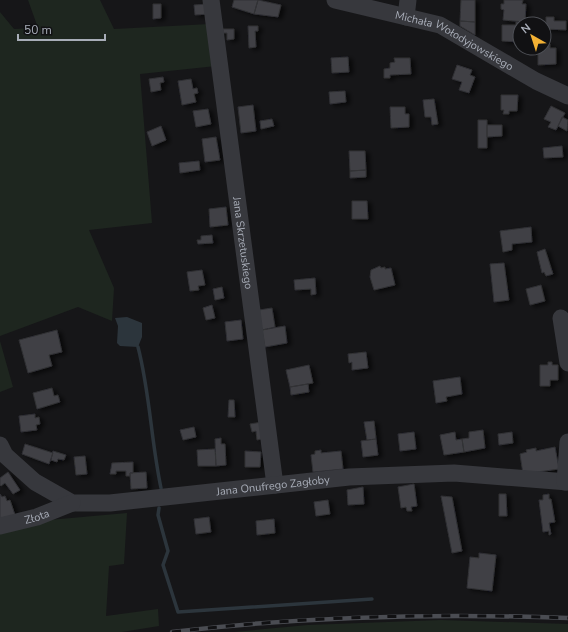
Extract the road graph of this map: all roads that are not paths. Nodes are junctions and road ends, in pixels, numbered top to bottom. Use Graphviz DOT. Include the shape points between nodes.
graph roads {
  1 [pos="211,0"];
  2 [pos="335,0"];
  3 [pos="407,8"];
  4 [pos="568,96"];
  5 [pos="560,318"];
  6 [pos="568,363"];
  7 [pos="568,442"];
  8 [pos="0,445"];
  9 [pos="566,482"];
  10 [pos="275,486"];
  11 [pos="72,503"];
  12 [pos="0,526"];
  1 -- 10 [label="street, Jana Skrzetuskiego"];
  2 -- 3 [label="street, Michała Wołodyjowskiego"];
  3 -- 4 [label="street, Michała Wołodyjowskiego" via="536,81"];
  5 -- 6 [label="street"];
  7 -- 9 [label="street"];
  8 -- 11 [label="street, Jana Onufrego Zagłoby" via="5,455 35,482"];
  9 -- 10 [label="street, Jana Onufrego Zagłoby" via="454,474 349,477"];
  10 -- 11 [label="street, Jana Onufrego Zagłoby" via="110,503"];
  11 -- 12 [label="street, Złota" via="37,517"];
}
